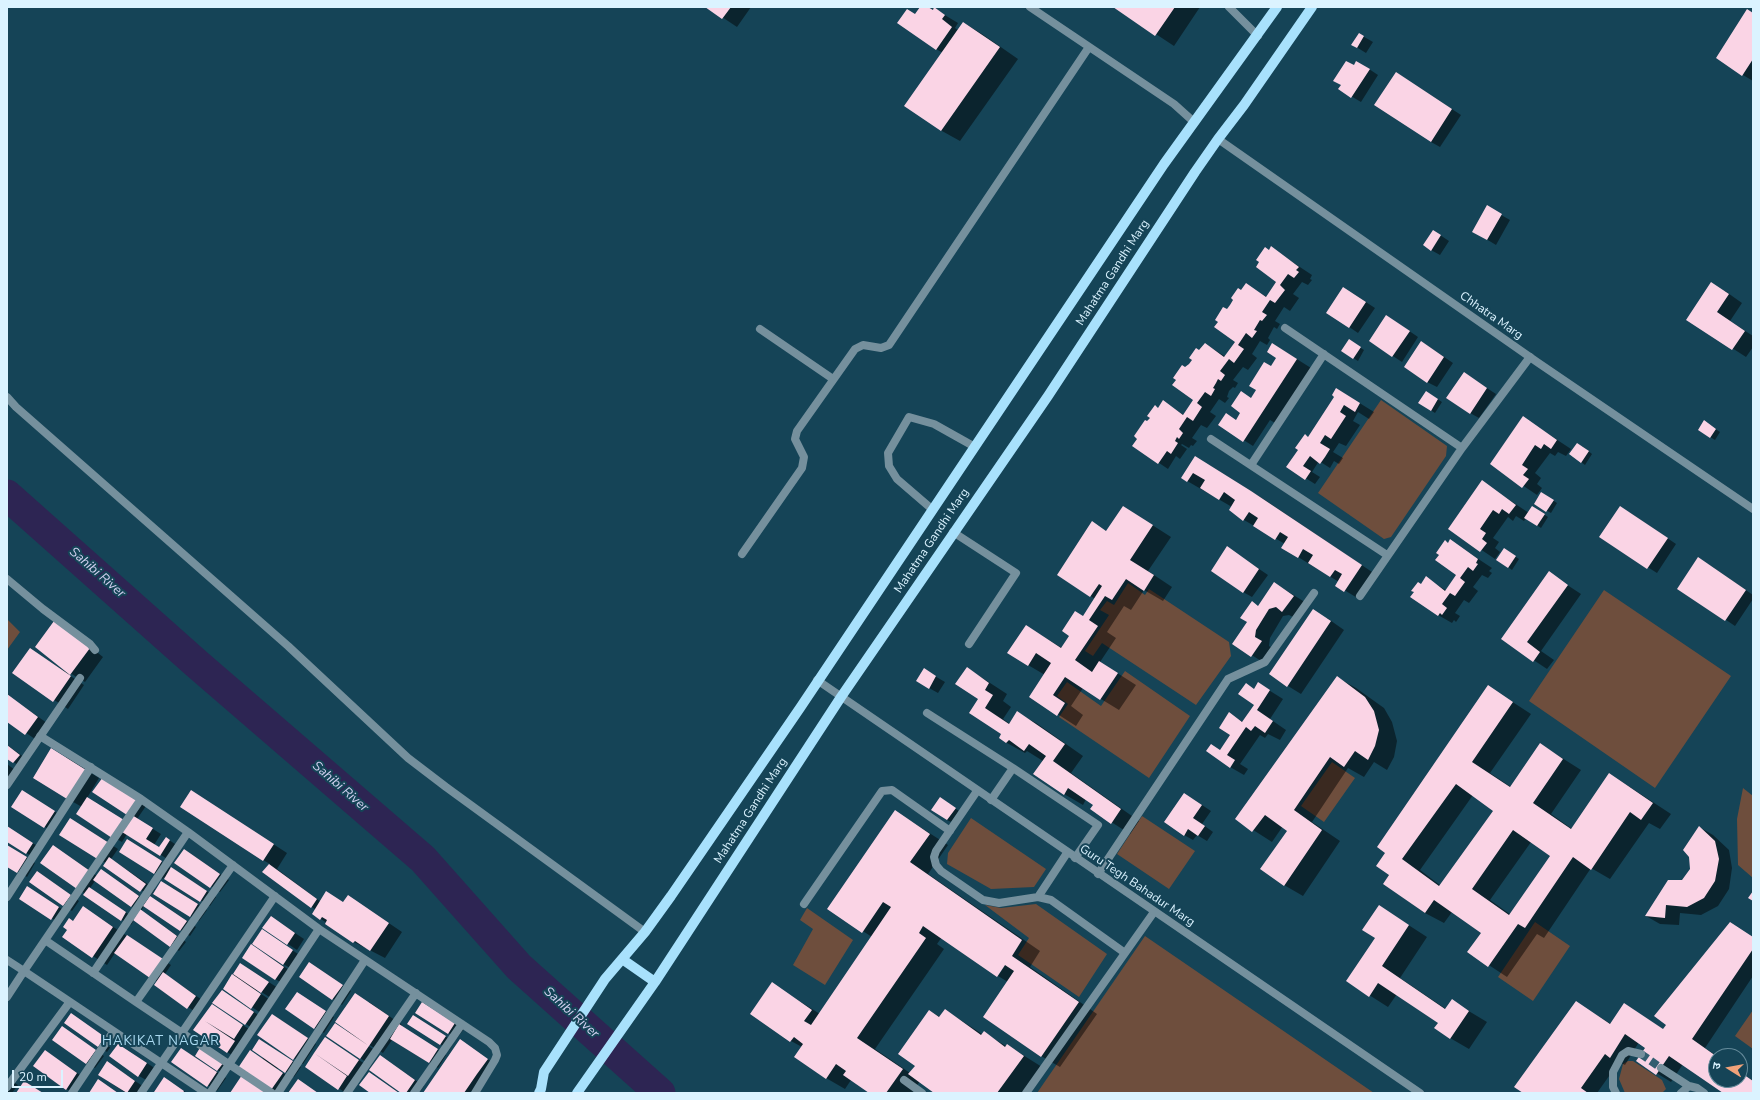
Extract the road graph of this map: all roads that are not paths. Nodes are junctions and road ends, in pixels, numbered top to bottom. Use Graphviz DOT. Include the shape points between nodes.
graph roads {
  1 [pos="1030,7"];
  2 [pos="1229,7"];
  3 [pos="1277,7"];
  4 [pos="1312,7"];
  5 [pos="1258,36"];
  6 [pos="1089,47"];
  7 [pos="1194,122"];
  8 [pos="1218,139"];
  9 [pos="1285,328"];
  10 [pos="760,329"];
  11 [pos="1324,354"];
  12 [pos="1530,357"];
  13 [pos="833,379"];
  14 [pos="7,397"];
  15 [pos="1211,439"];
  16 [pos="975,447"];
  17 [pos="1462,448"];
  18 [pos="1251,465"];
  19 [pos="933,510"];
  20 [pos="1753,510"];
  21 [pos="953,532"];
  22 [pos="742,554"];
  23 [pos="1387,555"];
  24 [pos="7,579"];
  25 [pos="1314,593"];
  26 [pos="1360,596"];
  27 [pos="969,644"];
  28 [pos="95,650"];
  29 [pos="80,678"];
  30 [pos="817,680"];
  31 [pos="841,697"];
  32 [pos="927,713"];
  33 [pos="40,736"];
  34 [pos="91,767"];
  35 [pos="1013,768"];
  36 [pos="7,785"];
  37 [pos="977,790"];
  38 [pos="141,799"];
  39 [pos="991,800"];
  40 [pos="950,831"];
  41 [pos="188,832"];
  42 [pos="1067,853"];
  43 [pos="1075,858"];
  44 [pos="233,865"];
  45 [pos="1098,874"];
  46 [pos="275,896"];
  47 [pos="7,897"];
  48 [pos="1038,897"];
  49 [pos="804,904"];
  50 [pos="1154,912"];
  51 [pos="319,929"];
  52 [pos="645,932"];
  53 [pos="45,940"];
  54 [pos="1125,953"];
  55 [pos="622,959"];
  56 [pos="7,960"];
  57 [pos="365,960"];
  58 [pos="24,971"];
  59 [pos="93,973"];
  60 [pos="655,982"];
  61 [pos="416,993"];
  62 [pos="7,997"];
  63 [pos="136,1002"];
  64 [pos="69,1003"];
  65 [pos="462,1024"];
  66 [pos="113,1032"];
  67 [pos="182,1032"];
  68 [pos="1641,1054"];
  69 [pos="160,1063"];
  70 [pos="229,1064"];
  71 [pos="1661,1068"];
  72 [pos="904,1080"];
  73 [pos="1689,1086"];
  74 [pos="7,1088"];
  75 [pos="578,1092"];
  76 [pos="72,1093"];
  77 [pos="141,1093"];
  78 [pos="206,1093"];
  79 [pos="210,1093"];
  80 [pos="272,1093"];
  81 [pos="278,1093"];
  82 [pos="347,1093"];
  83 [pos="414,1093"];
  84 [pos="475,1093"];
  85 [pos="539,1093"];
  86 [pos="922,1093"];
  87 [pos="1026,1093"];
  88 [pos="1420,1093"];
  89 [pos="1616,1093"];
  90 [pos="1681,1093"];
  91 [pos="1704,1093"];
  1 -- 6 [label="street"];
  2 -- 5 [label="street"];
  3 -- 5 [label="main road, Mahatma Gandhi Marg"];
  4 -- 8 [label="main road, Mahatma Gandhi Marg"];
  5 -- 7 [label="main road, Mahatma Gandhi Marg"];
  6 -- 7 [label="street" via="1174,104"];
  6 -- 13 [label="street" via="890,345 881,348 858,346"];
  7 -- 16 [label="main road, Mahatma Gandhi Marg"];
  8 -- 12 [label="street, Chhatra Marg"];
  8 -- 21 [label="main road, Mahatma Gandhi Marg" via="1048,396"];
  9 -- 11 [label="street"];
  10 -- 13 [label="street"];
  11 -- 17 [label="street"];
  11 -- 18 [label="street"];
  12 -- 17 [label="street"];
  12 -- 20 [label="street, Chhatra Marg"];
  13 -- 22 [label="street" via="795,434 804,457 802,468"];
  14 -- 52 [label="street" via="288,646 408,758"];
  15 -- 18 [label="street"];
  16 -- 19 [label="main road, Mahatma Gandhi Marg"];
  16 -- 19 [label="street" via="934,424 909,418 888,453 889,466 897,479"];
  17 -- 23 [label="street"];
  18 -- 23 [label="street"];
  19 -- 30 [label="main road, Mahatma Gandhi Marg"];
  21 -- 27 [label="street" via="1016,573"];
  21 -- 31 [label="main road, Mahatma Gandhi Marg"];
  23 -- 26 [label="street"];
  24 -- 28 [label="street"];
  25 -- 45 [label="street" via="1265,662 1228,679"];
  29 -- 33 [label="street"];
  30 -- 31 [label="street, Guru Tegh Bahadur Marg"];
  30 -- 52 [label="main road, Mahatma Gandhi Marg"];
  31 -- 37 [label="street, Guru Tegh Bahadur Marg"];
  31 -- 60 [label="main road, Mahatma Gandhi Marg"];
  32 -- 35 [label="street"];
  33 -- 34 [label="street"];
  33 -- 36 [label="street"];
  34 -- 38 [label="street"];
  34 -- 47 [label="street"];
  35 -- 39 [label="street"];
  35 -- 43 [label="street" via="1098,825"];
  37 -- 39 [label="street, Guru Tegh Bahadur Marg"];
  37 -- 40 [label="street"];
  38 -- 41 [label="street"];
  38 -- 53 [label="street"];
  39 -- 42 [label="street, Guru Tegh Bahadur Marg"];
  40 -- 48 [label="street" via="934,857 940,871 983,900 999,903"];
  40 -- 49 [label="street" via="892,790 882,791"];
  41 -- 44 [label="street"];
  41 -- 59 [label="street"];
  42 -- 43 [label="street, Guru Tegh Bahadur Marg"];
  42 -- 48 [label="street"];
  43 -- 45 [label="street, Guru Tegh Bahadur Marg"];
  44 -- 46 [label="street"];
  44 -- 63 [label="street"];
  45 -- 50 [label="street, Guru Tegh Bahadur Marg"];
  46 -- 51 [label="street"];
  46 -- 67 [label="street"];
  48 -- 54 [label="street" via="1051,900"];
  50 -- 54 [label="street"];
  50 -- 88 [label="street, Guru Tegh Bahadur Marg"];
  51 -- 57 [label="street"];
  51 -- 70 [label="street"];
  52 -- 55 [label="main road, Mahatma Gandhi Marg"];
  53 -- 58 [label="street"];
  53 -- 59 [label="street"];
  54 -- 87 [label="street"];
  55 -- 60 [label="main road"];
  55 -- 85 [label="main road, Mahatma Gandhi Marg" via="605,979 544,1072"];
  56 -- 58 [label="street"];
  57 -- 61 [label="street"];
  57 -- 81 [label="street"];
  58 -- 62 [label="street"];
  58 -- 64 [label="street"];
  59 -- 63 [label="street"];
  60 -- 75 [label="main road, Mahatma Gandhi Marg"];
  61 -- 65 [label="street"];
  61 -- 82 [label="street"];
  63 -- 67 [label="street"];
  64 -- 66 [label="street"];
  64 -- 74 [label="street"];
  65 -- 83 [label="street"];
  65 -- 84 [label="street" via="489,1042 497,1054"];
  66 -- 69 [label="street"];
  66 -- 76 [label="street"];
  67 -- 69 [label="street"];
  67 -- 70 [label="street"];
  68 -- 89 [label="street" via="1628,1051 1622,1055 1613,1072 1613,1087"];
  69 -- 77 [label="street"];
  69 -- 78 [label="street"];
  70 -- 79 [label="street"];
  70 -- 80 [label="street"];
  71 -- 73 [label="street"];
  72 -- 86 [label="street"];
  73 -- 90 [label="street"];
  73 -- 91 [label="street"];
}
